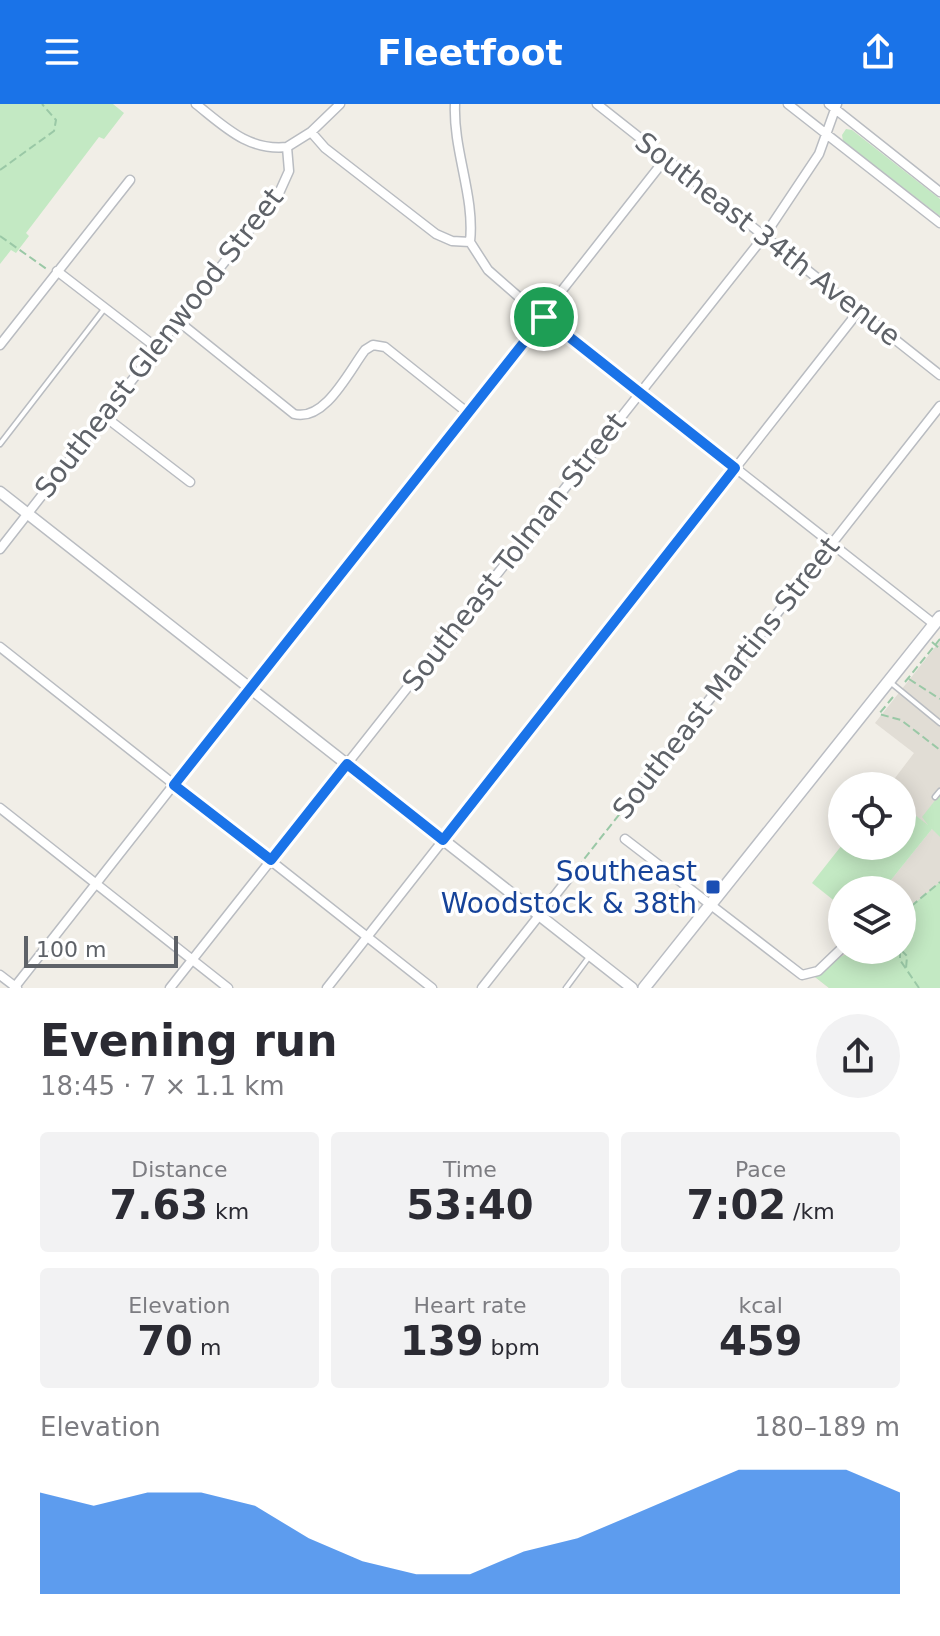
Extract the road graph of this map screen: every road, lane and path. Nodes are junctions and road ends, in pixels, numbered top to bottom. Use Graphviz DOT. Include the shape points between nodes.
graph roads {
  1 [pos="42,104"];
  2 [pos="196,104"];
  3 [pos="340,104"];
  4 [pos="455,104"];
  5 [pos="597,104"];
  6 [pos="788,104"];
  7 [pos="834,106"];
  8 [pos="311,132"];
  9 [pos="828,133"];
  10 [pos="287,147"];
  11 [pos="666,158"];
  12 [pos="0,170"];
  13 [pos="130,180"];
  14 [pos="940,192"];
  15 [pos="940,223"];
  16 [pos="765,235"];
  17 [pos="0,236"];
  18 [pos="470,242"];
  19 [pos="57,271"];
  20 [pos="105,308"];
  21 [pos="858,312"];
  22 [pos="544,317"];
  23 [pos="178,321"];
  24 [pos="0,345"];
  25 [pos="157,348"];
  26 [pos="940,375"];
  27 [pos="640,393"];
  28 [pos="940,406"];
  29 [pos="468,413"];
  30 [pos="104,416"];
  31 [pos="0,444"];
  32 [pos="735,468"];
  33 [pos="190,482"];
  34 [pos="0,492"];
  35 [pos="28,513"];
  36 [pos="832,544"];
  37 [pos="0,549"];
  38 [pos="937,620"];
  39 [pos="940,639"];
  40 [pos="0,647"];
  41 [pos="908,678"];
  42 [pos="888,681"];
  43 [pos="250,688"];
  44 [pos="899,690"];
  45 [pos="940,699"];
  46 [pos="940,723"];
  47 [pos="940,750"];
  48 [pos="347,764"];
  49 [pos="643,784"];
  50 [pos="174,785"];
  51 [pos="940,791"];
  52 [pos="935,797"];
  53 [pos="0,808"];
  54 [pos="609,827"];
  55 [pos="625,839"];
  56 [pos="443,840"];
  57 [pos="271,860"];
  58 [pos="571,875"];
  59 [pos="940,882"];
  60 [pos="98,884"];
  61 [pos="916,902"];
  62 [pos="712,903"];
  63 [pos="540,915"];
  64 [pos="367,937"];
  65 [pos="591,955"];
  66 [pos="192,960"];
  67 [pos="828,963"];
  68 [pos="904,964"];
  69 [pos="906,964"];
  70 [pos="906,970"];
  71 [pos="0,975"];
  72 [pos="16,988"];
  73 [pos="170,988"];
  74 [pos="228,988"];
  75 [pos="327,988"];
  76 [pos="432,988"];
  77 [pos="482,988"];
  78 [pos="566,988"];
  79 [pos="632,988"];
  80 [pos="644,988"];
  81 [pos="919,988"];
  1 -- 12 [label="path" via="56,120 54,131"];
  2 -- 10 [label="street" via="248,143 266,149"];
  3 -- 8 [label="street, Southeast Glenwood Street"];
  4 -- 18 [label="street" via="472,223"];
  5 -- 11 [label="street, Southeast 34th Avenue"];
  6 -- 9 [label="street"];
  7 -- 9 [label="street, Southeast Tolman Street"];
  7 -- 14 [label="street"];
  8 -- 10 [label="street, Southeast Glenwood Street"];
  8 -- 18 [label="street" via="436,234"];
  9 -- 15 [label="street"];
  9 -- 16 [label="street, Southeast Tolman Street" via="804,182"];
  10 -- 23 [label="street, Southeast Glenwood Street" via="289,171 280,191"];
  11 -- 16 [label="street, Southeast 34th Avenue"];
  11 -- 22 [label="street"];
  13 -- 19 [label="street"];
  16 -- 21 [label="street, Southeast 34th Avenue"];
  16 -- 27 [label="street, Southeast Tolman Street"];
  17 -- 19 [label="path" via="47,270"];
  18 -- 22 [label="street" via="488,270"];
  19 -- 20 [label="street"];
  19 -- 24 [label="street"];
  20 -- 25 [label="street"];
  20 -- 31 [label="lane"];
  21 -- 26 [label="street, Southeast 34th Avenue"];
  21 -- 32 [label="street"];
  22 -- 27 [label="street"];
  22 -- 29 [label="street"];
  23 -- 25 [label="street, Southeast Glenwood Street"];
  23 -- 29 [label="street" via="294,414 318,412 373,345 385,347"];
  25 -- 30 [label="street, Southeast Glenwood Street"];
  27 -- 32 [label="street"];
  27 -- 48 [label="street, Southeast Tolman Street"];
  28 -- 36 [label="street, Southeast Martins Street"];
  29 -- 43 [label="street"];
  30 -- 33 [label="street"];
  30 -- 35 [label="street, Southeast Glenwood Street"];
  32 -- 36 [label="street"];
  32 -- 56 [label="street"];
  34 -- 35 [label="street"];
  35 -- 37 [label="street, Southeast Glenwood Street"];
  35 -- 43 [label="street"];
  36 -- 38 [label="street"];
  36 -- 49 [label="street, Southeast Martins Street"];
  38 -- 42 [label="main road"];
  39 -- 41 [label="path"];
  40 -- 50 [label="street"];
  41 -- 44 [label="path"];
  41 -- 45 [label="path"];
  42 -- 44 [label="lane"];
  42 -- 62 [label="main road"];
  43 -- 48 [label="street"];
  43 -- 50 [label="street"];
  44 -- 46 [label="lane"];
  44 -- 47 [label="path" via="879,714 901,720"];
  48 -- 56 [label="street"];
  48 -- 57 [label="street, Southeast Tolman Street"];
  49 -- 54 [label="path, Southeast Martins Street"];
  50 -- 57 [label="street"];
  50 -- 60 [label="street"];
  51 -- 52 [label="lane"];
  53 -- 60 [label="street"];
  54 -- 55 [label="path"];
  54 -- 58 [label="path, Southeast Martins Street"];
  55 -- 62 [label="street"];
  56 -- 63 [label="street"];
  56 -- 64 [label="street"];
  57 -- 64 [label="street"];
  57 -- 66 [label="street, Southeast Tolman Street"];
  58 -- 63 [label="street"];
  59 -- 61 [label="path"];
  60 -- 66 [label="street"];
  60 -- 72 [label="street"];
  62 -- 67 [label="street" via="807,976"];
  62 -- 80 [label="main road"];
  63 -- 65 [label="street"];
  63 -- 77 [label="street"];
  64 -- 75 [label="street"];
  64 -- 76 [label="street"];
  65 -- 78 [label="lane"];
  65 -- 79 [label="street"];
  66 -- 73 [label="street, Southeast Tolman Street"];
  66 -- 74 [label="street"];
  68 -- 70 [label="path"];
  69 -- 70 [label="path"];
  70 -- 81 [label="path"];
  71 -- 72 [label="street"];
}
